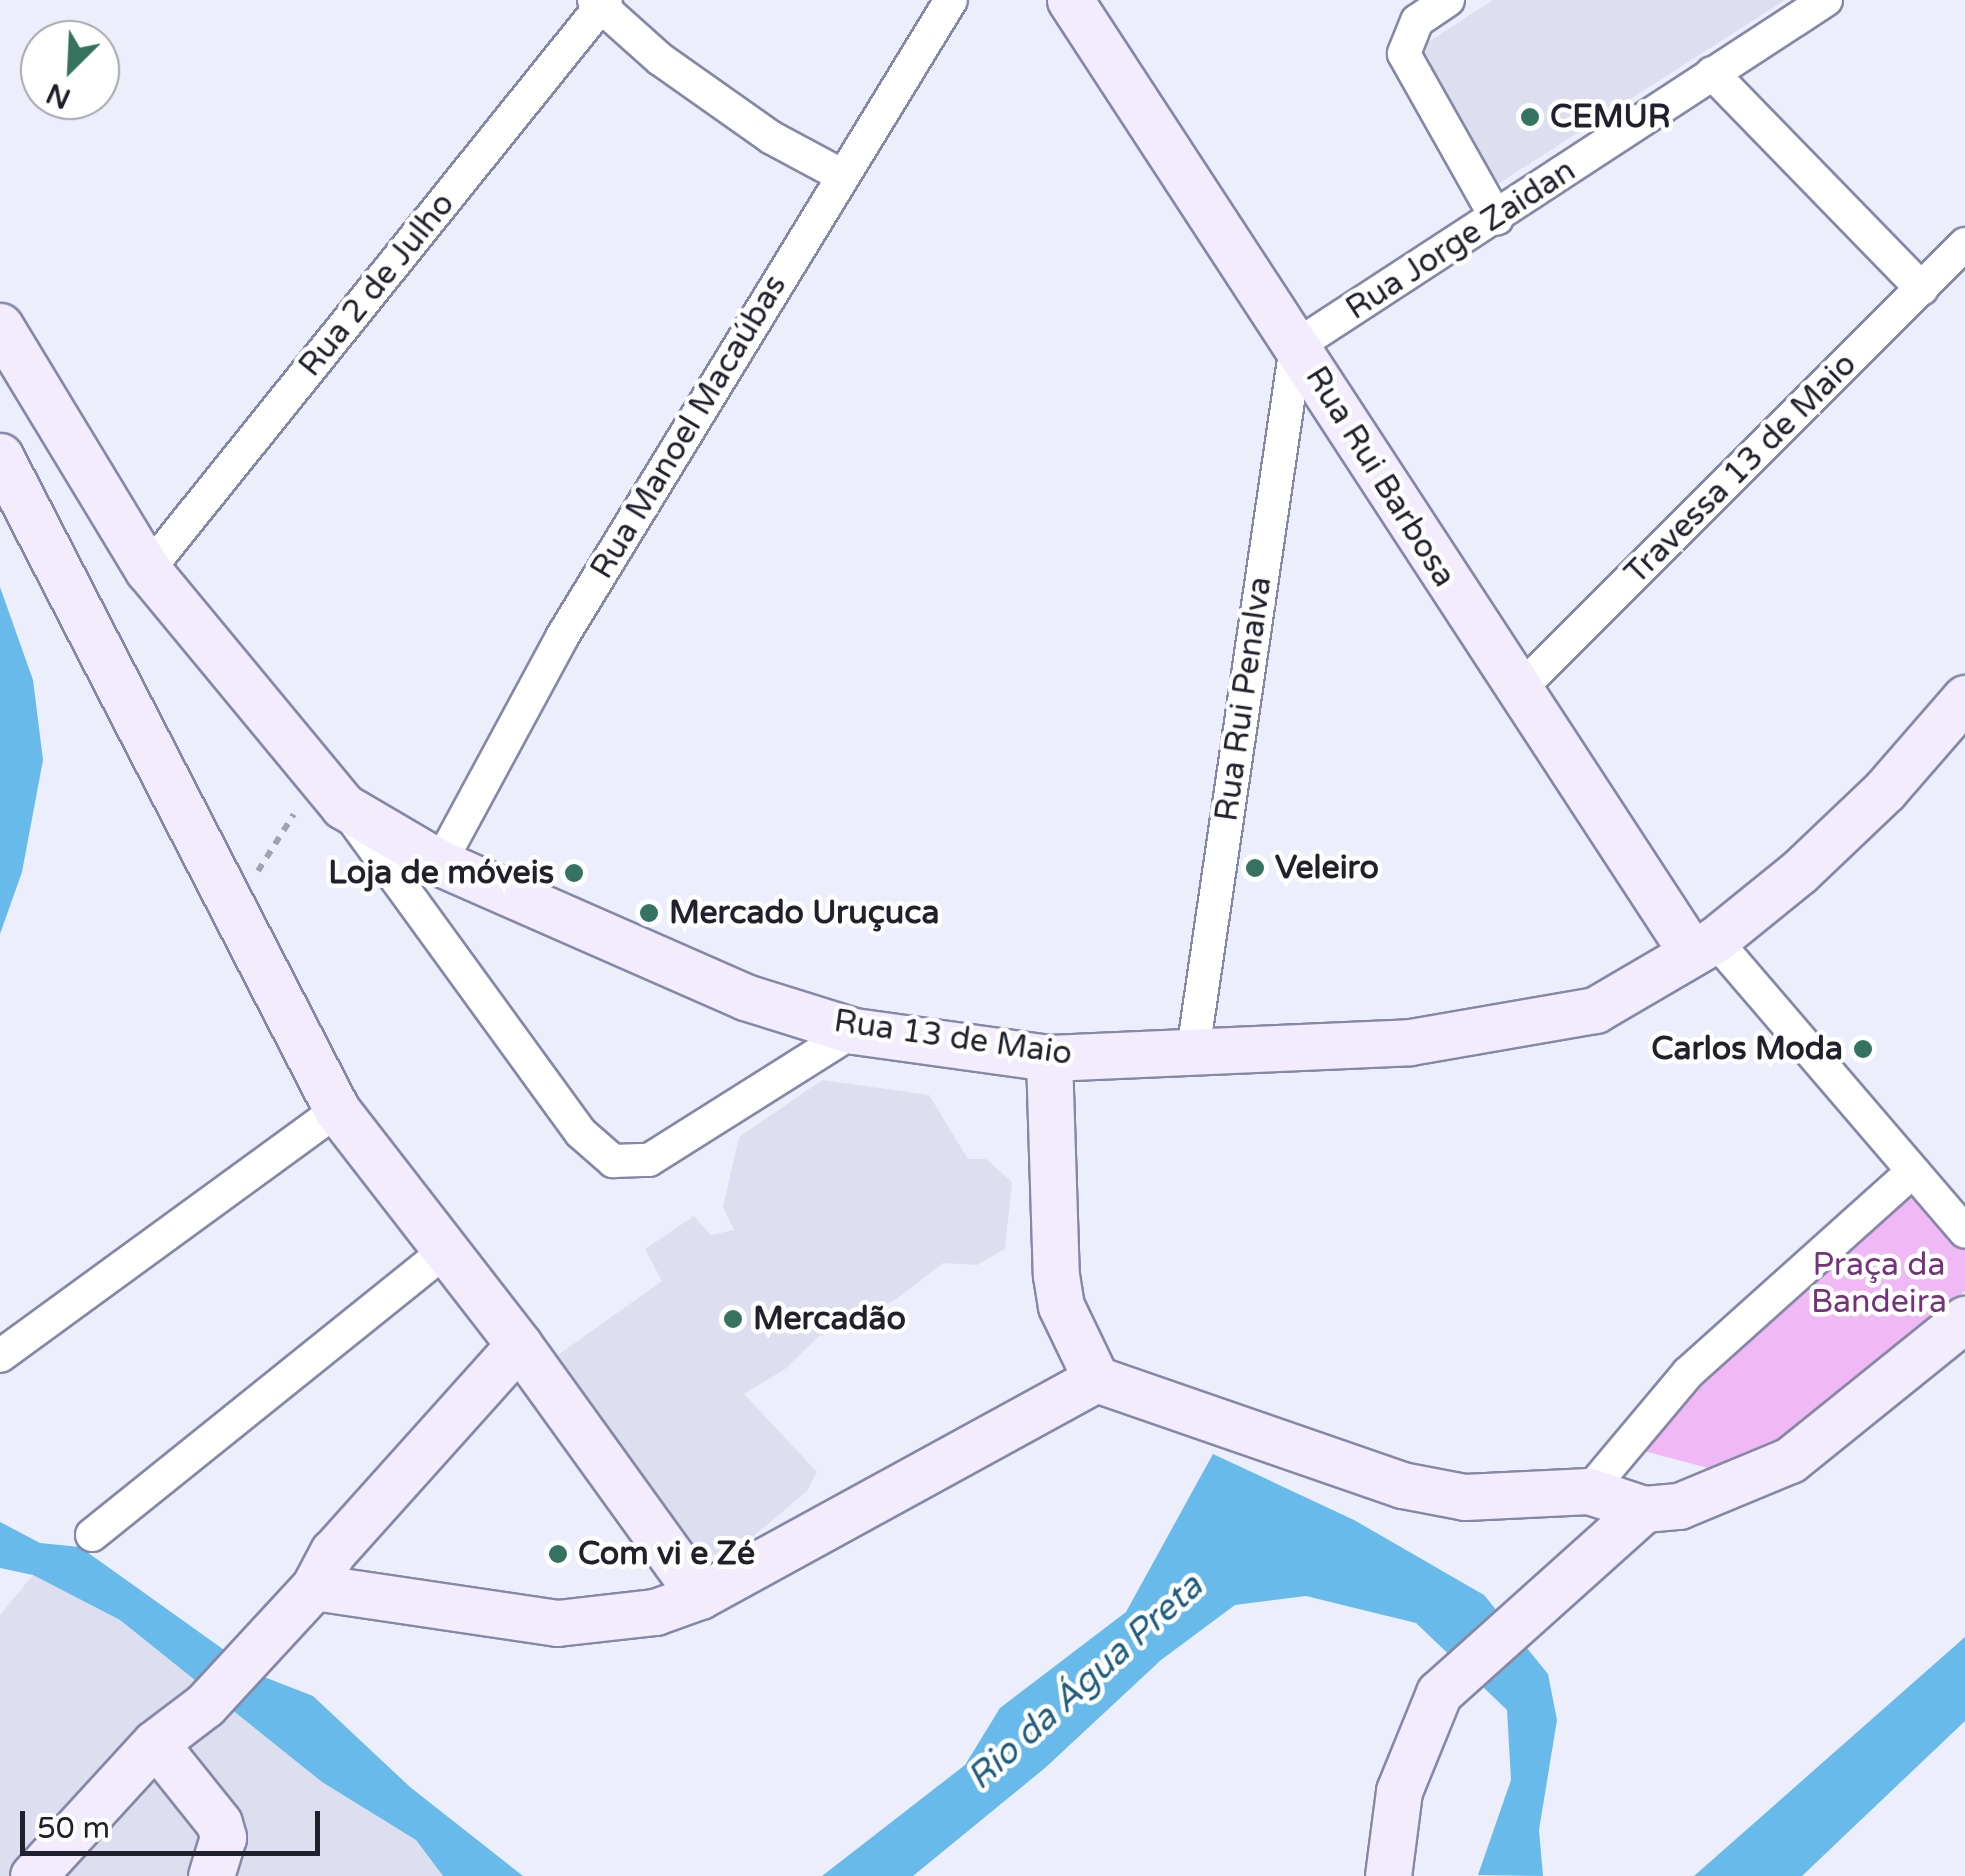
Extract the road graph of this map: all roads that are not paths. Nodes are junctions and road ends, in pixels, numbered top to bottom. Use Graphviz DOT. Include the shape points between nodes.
graph roads {
  1 [pos="951,0"];
  2 [pos="1070,0"];
  3 [pos="1448,0"];
  4 [pos="1826,0"];
  5 [pos="600,3"];
  6 [pos="1712,73"];
  7 [pos="840,175"];
  8 [pos="1497,219"];
  9 [pos="1965,244"];
  10 [pos="1922,289"];
  11 [pos="0,326"];
  12 [pos="1296,346"];
  13 [pos="0,456"];
  14 [pos="148,570"];
  15 [pos="79,601"];
  16 [pos="1516,692"];
  17 [pos="1965,698"];
  18 [pos="329,793"];
  19 [pos="440,863"];
  20 [pos="1703,946"];
  21 [pos="854,1031"];
  22 [pos="1193,1051"];
  23 [pos="1048,1058"];
  24 [pos="337,1110"];
  25 [pos="1913,1171"];
  26 [pos="1965,1232"];
  27 [pos="444,1253"];
  28 [pos="1965,1319"];
  29 [pos="519,1345"];
  30 [pos="0,1356"];
  31 [pos="1096,1379"];
  32 [pos="1588,1491"];
  33 [pos="1644,1509"];
  34 [pos="92,1535"];
  35 [pos="314,1587"];
  36 [pos="700,1596"];
  37 [pos="155,1743"];
  38 [pos="34,1876"];
  39 [pos="211,1876"];
  40 [pos="1388,1876"];
  1 -- 7 [label="street, Rua Manoel Macaúbas"];
  2 -- 12 [label="street, Rua Rui Barbosa"];
  3 -- 8 [label="street" via="1417,21 1404,54"];
  4 -- 6 [label="street, Rua Jorge Zaidan"];
  5 -- 7 [label="street" via="772,138"];
  5 -- 14 [label="street, Rua 2 de Julho"];
  6 -- 8 [label="street, Rua Jorge Zaidan"];
  6 -- 10 [label="street"];
  7 -- 19 [label="street, Rua Manoel Macaúbas" via="562,637"];
  8 -- 12 [label="street, Rua Jorge Zaidan"];
  9 -- 10 [label="street, Travessa 13 de Maio"];
  10 -- 16 [label="street, Travessa 13 de Maio"];
  11 -- 14 [label="street, Rua 13 de Maio"];
  12 -- 16 [label="street, Rua Rui Barbosa"];
  12 -- 22 [label="street, Rua Rui Penalva"];
  13 -- 15 [label="street"];
  14 -- 15 [label="street"];
  14 -- 18 [label="street, Rua 13 de Maio"];
  15 -- 24 [label="street"];
  16 -- 20 [label="street, Rua Rui Barbosa"];
  17 -- 20 [label="street, Rua 13 de Maio" via="1884,790"];
  18 -- 19 [label="street, Rua 13 de Maio"];
  18 -- 21 [label="street" via="581,1133 613,1161 649,1160"];
  19 -- 21 [label="street, Rua 13 de Maio" via="745,997"];
  20 -- 22 [label="street, Rua 13 de Maio" via="1595,1010 1522,1027 1410,1042"];
  20 -- 25 [label="street"];
  21 -- 23 [label="street, Rua 13 de Maio"];
  22 -- 23 [label="street, Rua 13 de Maio"];
  23 -- 31 [label="street" via="1056,1275 1061,1306"];
  24 -- 27 [label="street"];
  24 -- 30 [label="street"];
  25 -- 26 [label="street"];
  25 -- 32 [label="street" via="1688,1373"];
  27 -- 29 [label="street"];
  27 -- 34 [label="street"];
  28 -- 33 [label="street" via="1790,1460 1679,1506"];
  29 -- 35 [label="street" via="333,1552"];
  29 -- 36 [label="street"];
  31 -- 32 [label="street" via="1402,1485 1465,1496"];
  31 -- 36 [label="street"];
  32 -- 33 [label="street"];
  33 -- 40 [label="street" via="1440,1693 1399,1791"];
  35 -- 36 [label="street" via="557,1623 655,1612"];
  35 -- 37 [label="street" via="205,1705"];
  37 -- 38 [label="street"];
  37 -- 39 [label="street" via="219,1823 223,1837"];
}
